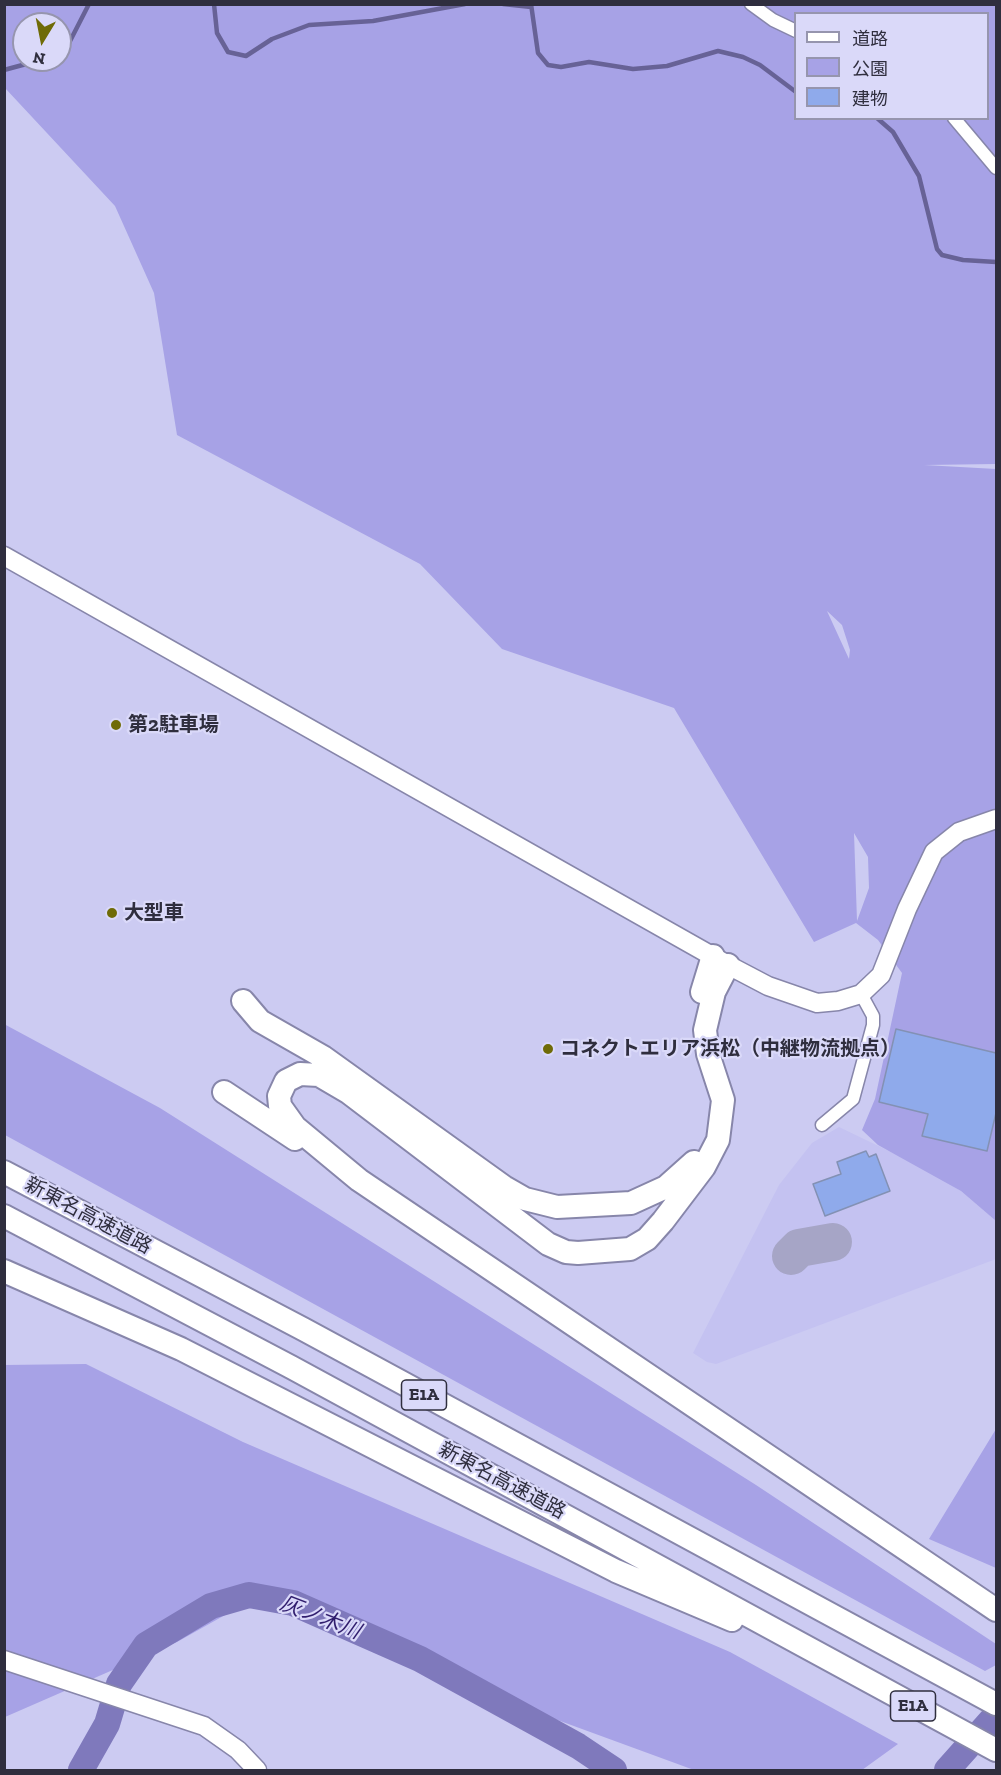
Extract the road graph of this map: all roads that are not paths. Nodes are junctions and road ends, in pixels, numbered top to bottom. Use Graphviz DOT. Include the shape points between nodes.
graph roads {
  1 [pos="751,4"];
  2 [pos="794,30"];
  3 [pos="955,120"];
  4 [pos="996,168"];
  5 [pos="4,556"];
  6 [pos="996,819"];
  7 [pos="721,961"];
  8 [pos="861,994"];
  9 [pos="243,1001"];
  10 [pos="224,1092"];
  11 [pos="822,1125"];
  12 [pos="4,1172"];
  13 [pos="359,1180"];
  14 [pos="4,1216"];
  15 [pos="4,1271"];
  16 [pos="996,1610"];
  17 [pos="4,1660"];
  18 [pos="830,1662"];
  19 [pos="996,1704"];
  20 [pos="996,1750"];
  21 [pos="257,1770"];
  1 -- 2 [label="street"];
  3 -- 4 [label="street"];
  5 -- 7 [label="street"];
  6 -- 8 [label="street" via="958,831 934,852 880,975"];
  7 -- 8 [label="street" via="776,989 817,1003"];
  7 -- 9 [label="highway" via="699,1002 694,1031 712,1102 706,1140 695,1161 666,1187 643,1199 609,1205 547,1206 514,1193 323,1057 260,1021"];
  7 -- 13 [label="highway" via="705,1030 708,1054 723,1100 718,1140 694,1180 639,1245 621,1251 578,1253 557,1249 337,1084 319,1075 300,1074 286,1081 279,1096 283,1113"];
  8 -- 11 [label="street" via="873,1016 873,1025 853,1099"];
  10 -- 13 [label="highway"];
  12 -- 19 [label="highway, 新東名高速道路 / E1A"];
  13 -- 16 [label="highway"];
  14 -- 18 [label="highway, 新東名高速道路 / E1A" via="659,1566"];
  15 -- 18 [label="highway" via="181,1349 616,1571"];
  17 -- 21 [label="street" via="204,1726 238,1750"];
  18 -- 20 [label="highway, 新東名高速道路 / E1A"];
}
